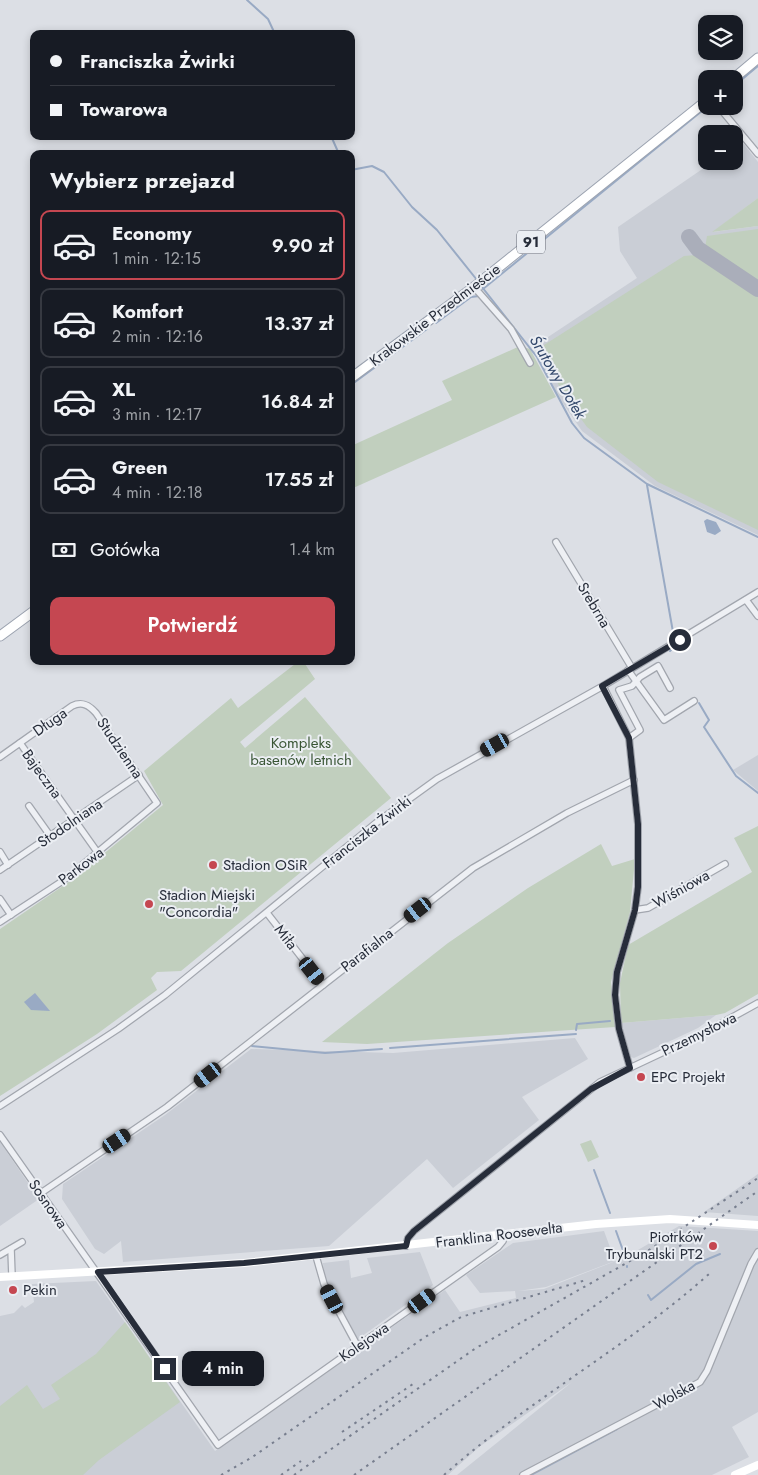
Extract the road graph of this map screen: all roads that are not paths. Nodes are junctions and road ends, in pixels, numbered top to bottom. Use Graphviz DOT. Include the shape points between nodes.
graph roads {
  1 [pos="758,58"];
  2 [pos="743,71"];
  3 [pos="698,107"];
  4 [pos="726,115"];
  5 [pos="758,154"];
  6 [pos="474,287"];
  7 [pos="530,363"];
  8 [pos="355,375"];
  9 [pos="556,542"];
  10 [pos="758,592"];
  11 [pos="746,600"];
  12 [pos="30,615"];
  13 [pos="758,616"];
  14 [pos="0,636"];
  15 [pos="630,669"];
  16 [pos="637,681"];
  17 [pos="602,686"];
  18 [pos="670,688"];
  19 [pos="694,701"];
  20 [pos="76,704"];
  21 [pos="629,738"];
  22 [pos="20,743"];
  23 [pos="0,757"];
  24 [pos="139,775"];
  25 [pos="634,780"];
  26 [pos="157,804"];
  27 [pos="29,806"];
  28 [pos="75,820"];
  29 [pos="51,837"];
  30 [pos="0,852"];
  31 [pos="98,853"];
  32 [pos="726,864"];
  33 [pos="8,865"];
  34 [pos="0,870"];
  35 [pos="0,899"];
  36 [pos="635,910"];
  37 [pos="267,913"];
  38 [pos="11,915"];
  39 [pos="0,922"];
  40 [pos="323,985"];
  41 [pos="758,1003"];
  42 [pos="630,1068"];
  43 [pos="0,1106"];
  44 [pos="0,1135"];
  45 [pos="41,1193"];
  46 [pos="758,1225"];
  47 [pos="503,1235"];
  48 [pos="22,1242"];
  49 [pos="406,1246"];
  50 [pos="11,1249"];
  51 [pos="758,1252"];
  52 [pos="0,1255"];
  53 [pos="316,1256"];
  54 [pos="98,1272"];
  55 [pos="12,1276"];
  56 [pos="0,1277"];
  57 [pos="358,1347"];
  58 [pos="218,1445"];
  59 [pos="758,1465"];
  60 [pos="523,1475"];
  61 [pos="735,1475"];
  1 -- 2 [label="main road"];
  3 -- 6 [label="main road, Krakowskie Przedmieście / 91"];
  4 -- 5 [label="street"];
  6 -- 7 [label="street" via="511,329"];
  6 -- 8 [label="main road, Krakowskie Przedmieście / 91"];
  9 -- 15 [label="street, Srebrna"];
  10 -- 11 [label="street, Franciszka Żwirki"];
  11 -- 13 [label="street"];
  11 -- 15 [label="street, Franciszka Żwirki"];
  12 -- 14 [label="main road"];
  15 -- 16 [label="street, Srebrna"];
  15 -- 17 [label="street, Franciszka Żwirki"];
  16 -- 18 [label="street" via="658,666"];
  16 -- 19 [label="street, Srebrna" via="664,720"];
  16 -- 21 [label="street" via="619,691 640,730"];
  17 -- 21 [label="street"];
  17 -- 37 [label="street, Franciszka Żwirki" via="422,789"];
  20 -- 22 [label="street, Długa"];
  20 -- 24 [label="street, Studzienna" via="92,708"];
  21 -- 25 [label="street"];
  22 -- 23 [label="street, Długa"];
  22 -- 28 [label="street, Bajeczna"];
  24 -- 26 [label="street, Studzienna"];
  24 -- 28 [label="street, Stodolniana"];
  25 -- 36 [label="street" via="640,859"];
  25 -- 40 [label="street, Parafialna" via="567,813 473,868"];
  26 -- 31 [label="street, Parkowa"];
  27 -- 29 [label="street"];
  28 -- 29 [label="street, Stodolniana"];
  28 -- 31 [label="street, Bajeczna"];
  29 -- 33 [label="street, Stodolniana"];
  30 -- 33 [label="street"];
  31 -- 38 [label="street, Parkowa"];
  32 -- 36 [label="street, Wiśniowa" via="648,908"];
  33 -- 34 [label="street, Stodolniana"];
  35 -- 38 [label="street"];
  36 -- 42 [label="street" via="617,972 615,995 619,1029"];
  37 -- 40 [label="street, Miła"];
  37 -- 43 [label="street, Franciszka Żwirki" via="118,1030"];
  38 -- 39 [label="street, Parkowa"];
  40 -- 45 [label="street, Parafialna" via="166,1108"];
  41 -- 42 [label="street, Przemysłowa"];
  42 -- 49 [label="street, Przemysłowa" via="600,1082 565,1109 414,1231"];
  44 -- 45 [label="street, Sosnowa"];
  45 -- 54 [label="street, Sosnowa"];
  46 -- 47 [label="street, Franklina Roosevelta" via="670,1219"];
  47 -- 49 [label="street, Franklina Roosevelta"];
  47 -- 57 [label="street, Kolejowa" via="498,1247"];
  48 -- 50 [label="street"];
  49 -- 53 [label="street, Franklina Roosevelta"];
  50 -- 52 [label="street"];
  50 -- 55 [label="street"];
  51 -- 60 [label="street, Wolska" via="701,1380"];
  53 -- 54 [label="street, Franklina Roosevelta"];
  53 -- 57 [label="street" via="324,1284"];
  54 -- 55 [label="street, Franklina Roosevelta"];
  54 -- 58 [label="street, Sosnowa"];
  55 -- 56 [label="street, Franklina Roosevelta"];
  57 -- 58 [label="street, Kolejowa"];
  59 -- 61 [label="street"];
}
